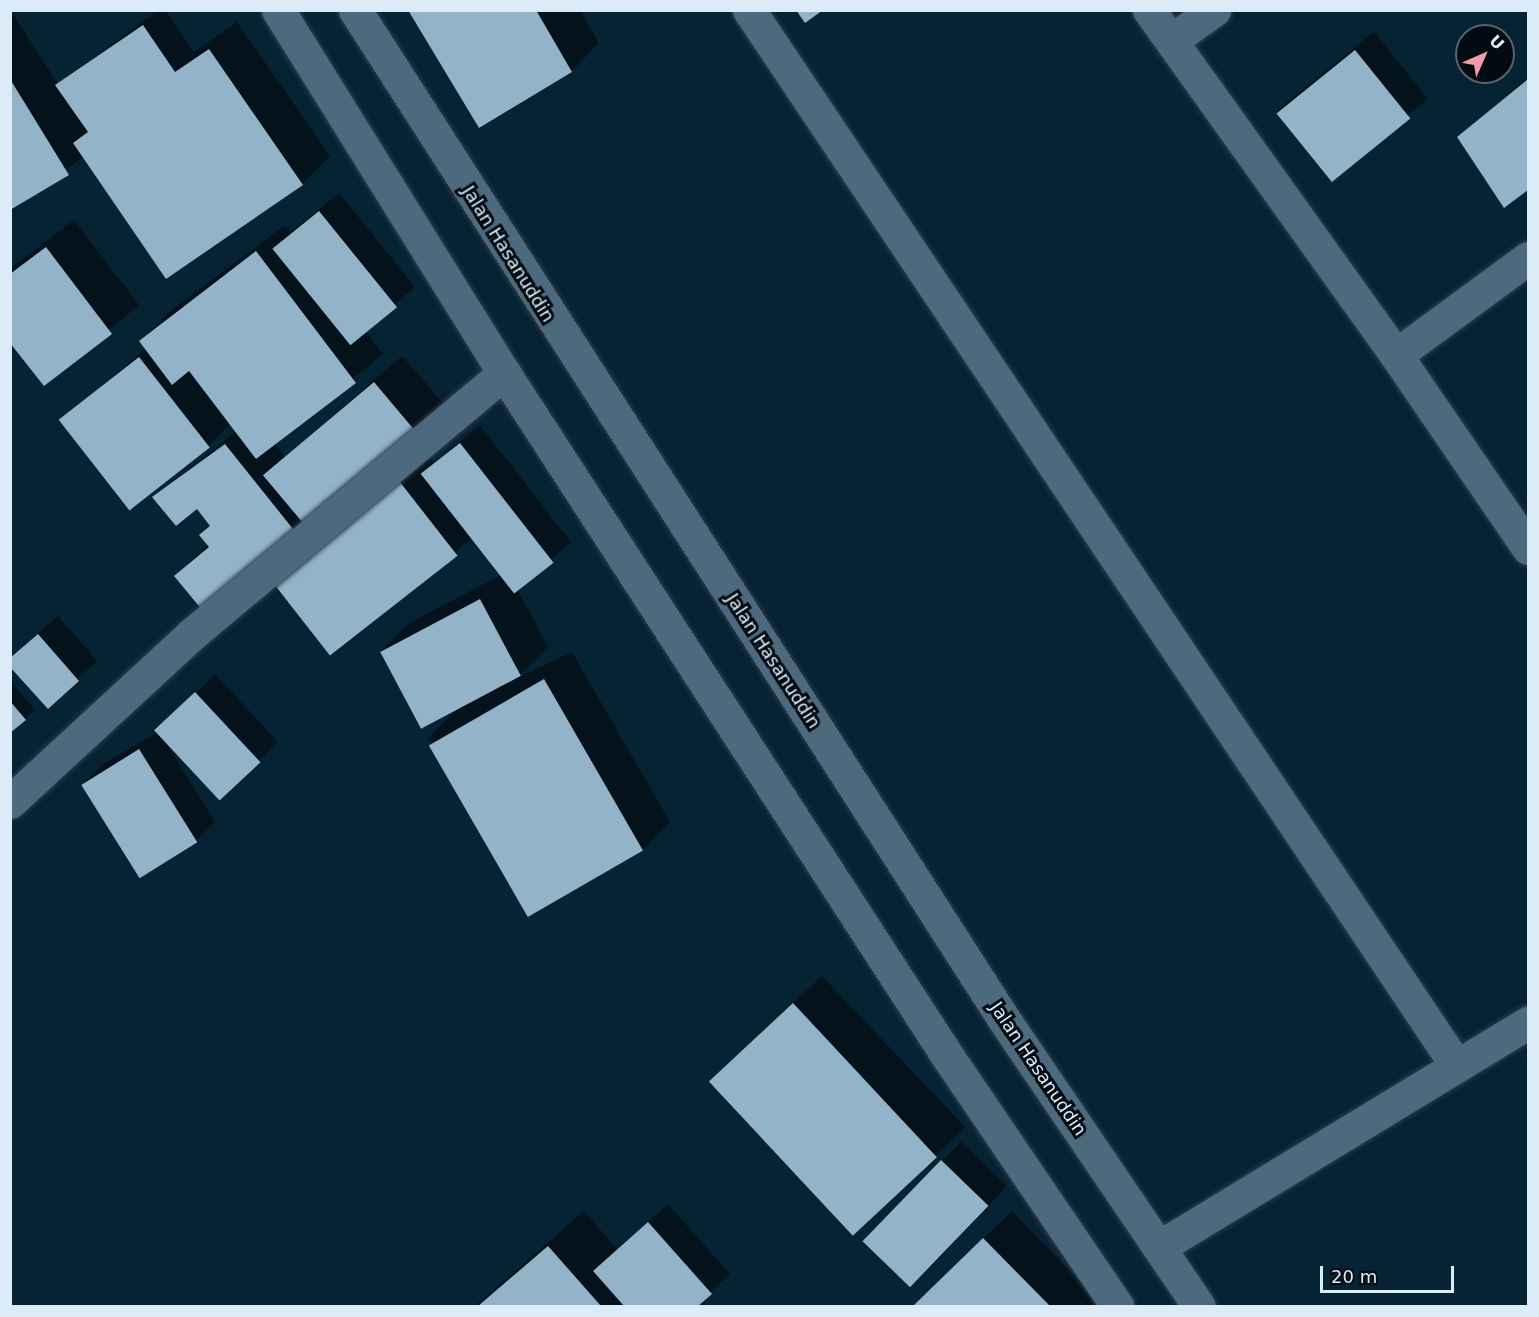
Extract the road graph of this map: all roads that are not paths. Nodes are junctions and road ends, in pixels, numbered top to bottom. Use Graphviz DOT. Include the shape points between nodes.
graph roads {
  1 [pos="278,10"];
  2 [pos="355,10"];
  3 [pos="749,10"];
  4 [pos="1149,10"];
  5 [pos="1214,10"];
  6 [pos="1172,40"];
  7 [pos="1528,258"];
  8 [pos="1396,355"];
  9 [pos="504,373"];
  10 [pos="1528,548"];
  11 [pos="10,802"];
  12 [pos="1528,1023"];
  13 [pos="1456,1065"];
  14 [pos="1159,1247"];
  15 [pos="1117,1306"];
  16 [pos="1199,1306"];
  1 -- 9 [label="street"];
  2 -- 14 [label="street, Jalan Hasanuddin" via="1003,1018"];
  3 -- 13 [label="street"];
  4 -- 6 [label="street"];
  5 -- 6 [label="street"];
  6 -- 8 [label="street"];
  7 -- 8 [label="street"];
  8 -- 10 [label="street"];
  9 -- 11 [label="street" via="192,634"];
  9 -- 15 [label="street" via="946,1054"];
  12 -- 13 [label="street"];
  13 -- 14 [label="street"];
  14 -- 16 [label="street, Jalan Hasanuddin"];
}
